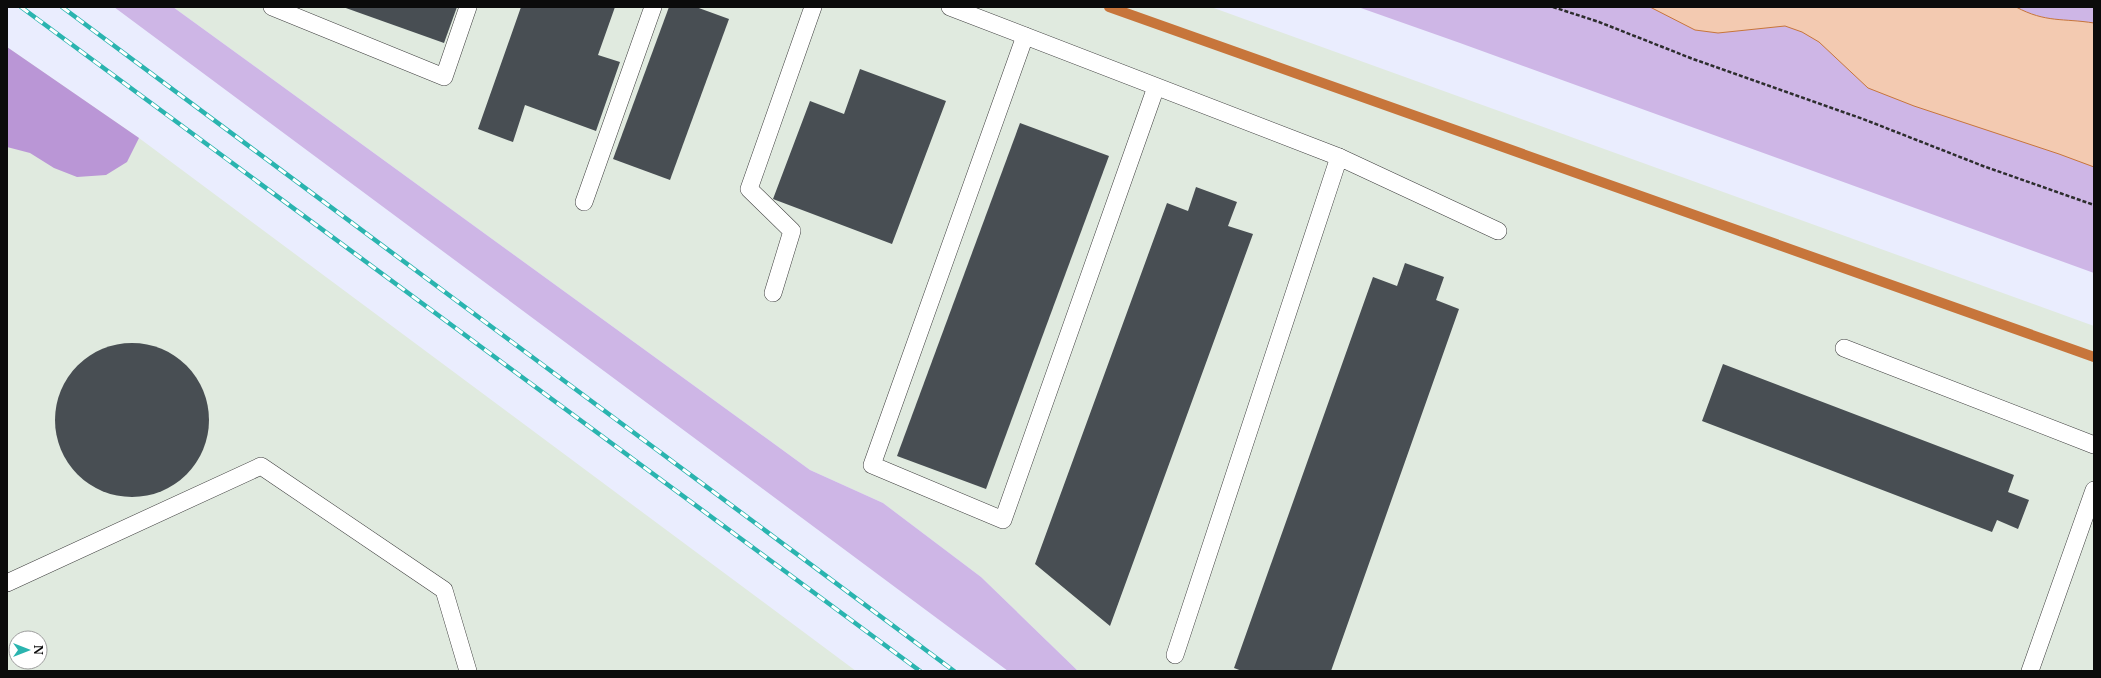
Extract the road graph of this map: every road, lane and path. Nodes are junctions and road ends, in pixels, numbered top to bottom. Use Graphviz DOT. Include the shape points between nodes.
graph roads {
  1 [pos="272,7"];
  2 [pos="468,7"];
  3 [pos="653,7"];
  4 [pos="813,7"];
  5 [pos="950,7"];
  6 [pos="1553,7"];
  7 [pos="1025,36"];
  8 [pos="1156,87"];
  9 [pos="1339,157"];
  10 [pos="584,202"];
  11 [pos="2094,205"];
  12 [pos="1498,232"];
  13 [pos="773,293"];
  14 [pos="1844,348"];
  15 [pos="2094,445"];
  16 [pos="2094,490"];
  17 [pos="7,583"];
  18 [pos="1175,655"];
  19 [pos="468,671"];
  20 [pos="2030,671"];
  1 -- 2 [label="lane" via="444,77"];
  3 -- 10 [label="lane"];
  4 -- 13 [label="lane" via="749,189 792,231"];
  5 -- 7 [label="lane"];
  6 -- 11 [label="path"];
  7 -- 8 [label="lane"];
  7 -- 8 [label="lane" via="872,465 1002,520"];
  8 -- 9 [label="lane"];
  9 -- 12 [label="lane"];
  9 -- 18 [label="lane"];
  14 -- 15 [label="lane"];
  16 -- 20 [label="lane"];
  17 -- 19 [label="lane" via="261,466 444,590"];
}
